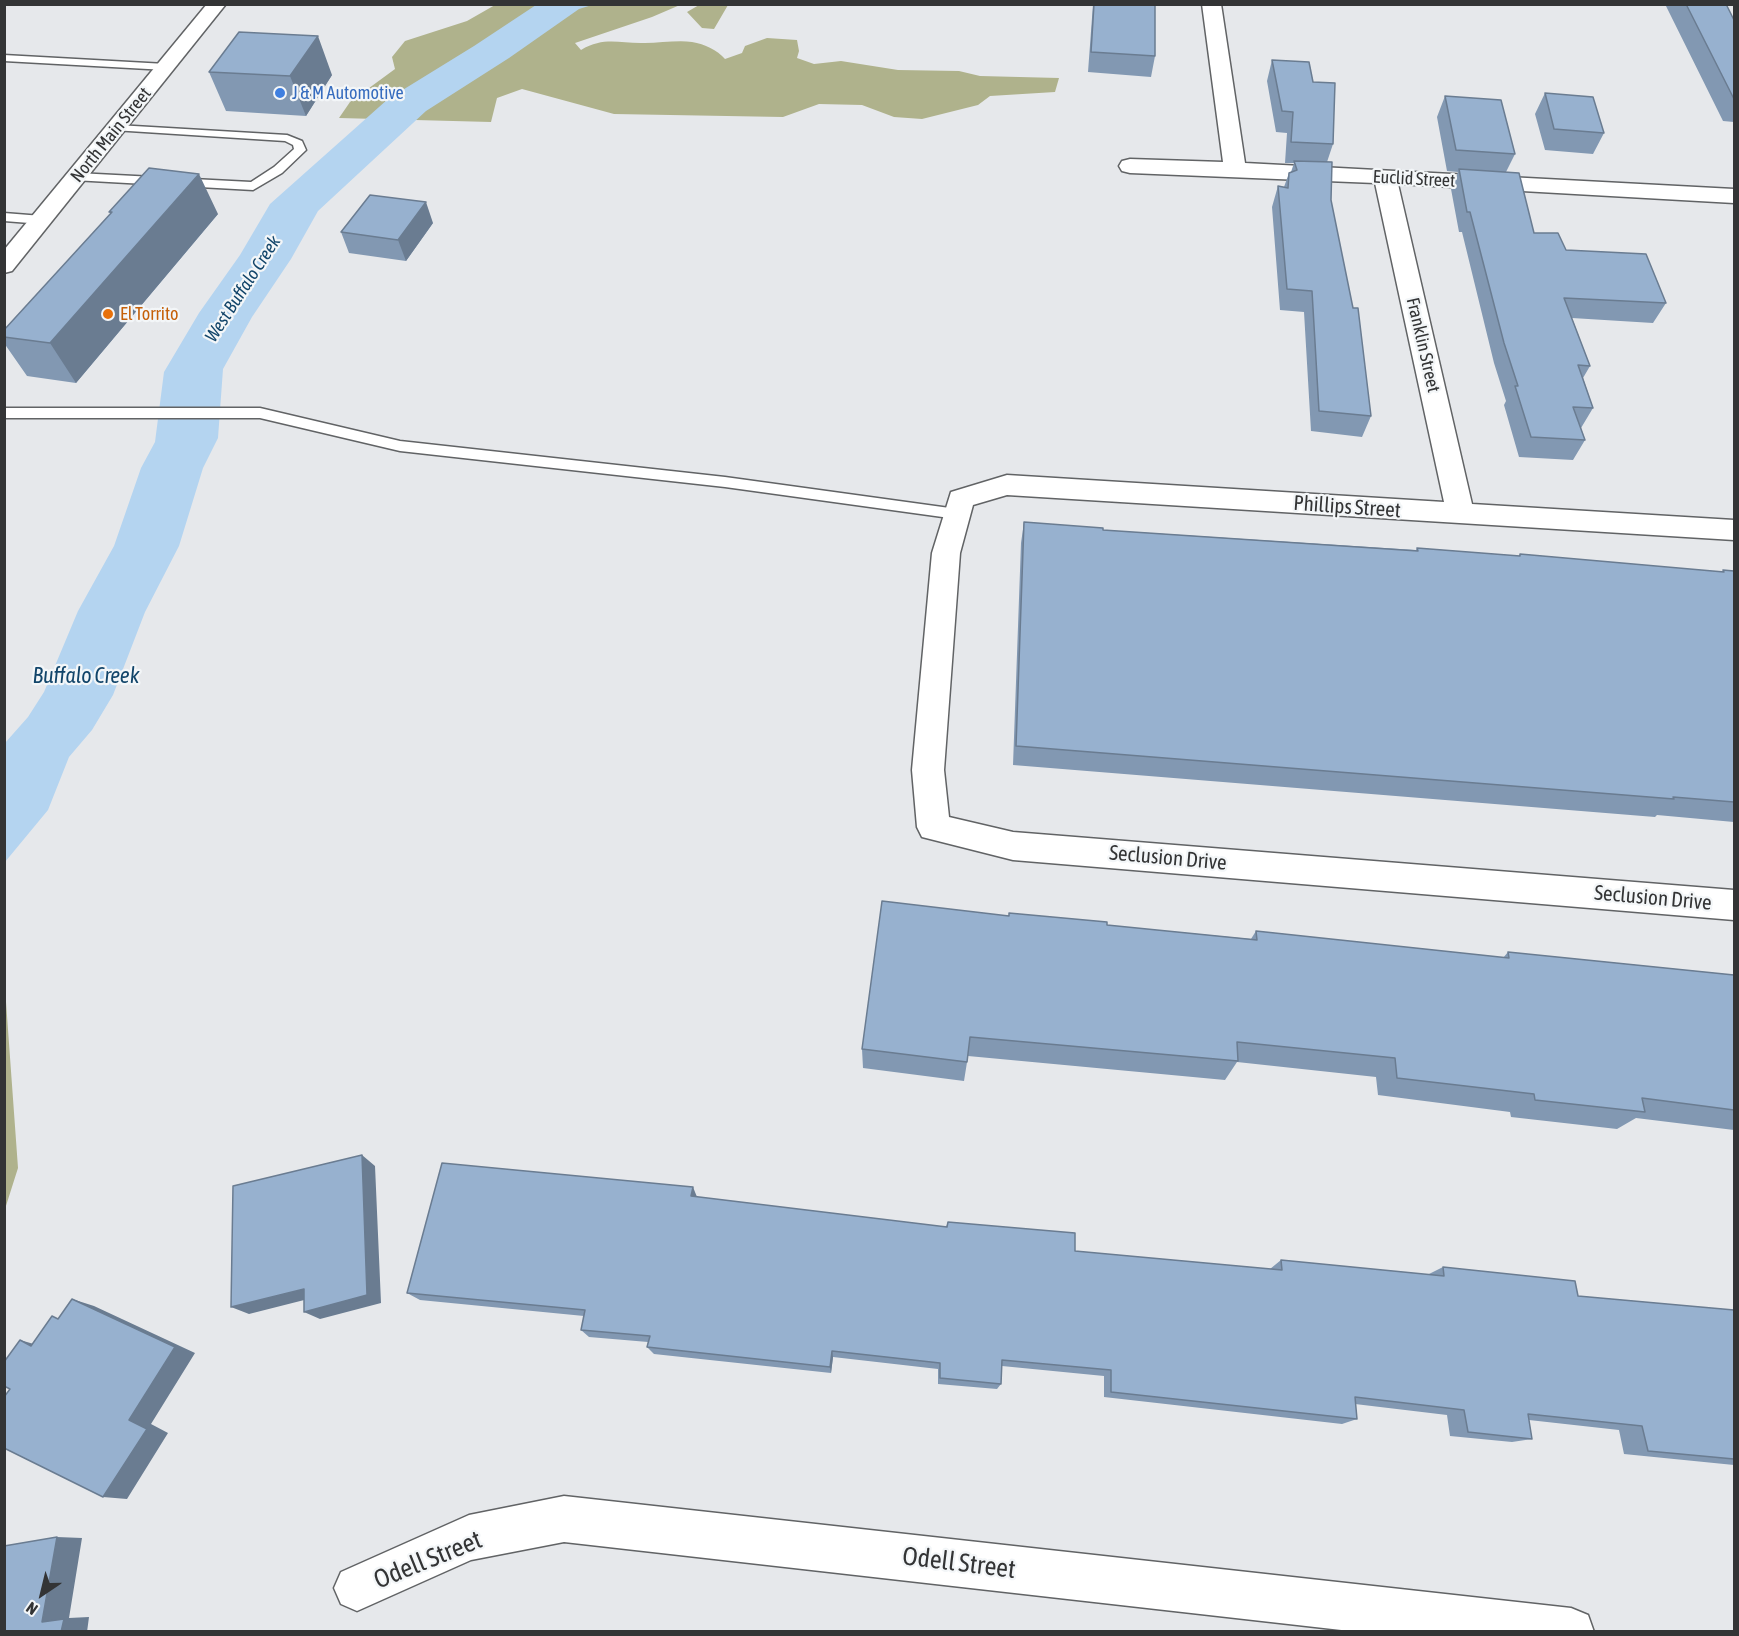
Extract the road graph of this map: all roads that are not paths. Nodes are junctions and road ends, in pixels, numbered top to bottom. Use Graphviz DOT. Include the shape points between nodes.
graph roads {
  1 [pos="217,4"];
  2 [pos="1211,4"];
  3 [pos="4,57"];
  4 [pos="166,66"];
  5 [pos="117,128"];
  6 [pos="1130,166"];
  7 [pos="1235,169"];
  8 [pos="77,177"];
  9 [pos="1385,177"];
  10 [pos="1734,196"];
  11 [pos="4,217"];
  12 [pos="42,220"];
  13 [pos="4,266"];
  14 [pos="4,413"];
  15 [pos="959,506"];
  16 [pos="1460,514"];
  17 [pos="1734,530"];
  18 [pos="1734,904"];
  19 [pos="357,1588"];
  20 [pos="1572,1632"];
  1 -- 4 [label="street, North Main Street"];
  2 -- 7 [label="street"];
  3 -- 4 [label="lane"];
  4 -- 5 [label="street, North Main Street"];
  5 -- 8 [label="street, North Main Street"];
  5 -- 8 [label="lane" via="287,138 298,143 300,150 253,186"];
  6 -- 7 [label="street, Euclid Street"];
  7 -- 9 [label="street, Euclid Street"];
  8 -- 12 [label="street, North Main Street"];
  9 -- 10 [label="street, Euclid Street"];
  9 -- 16 [label="street, Franklin Street"];
  11 -- 12 [label="lane"];
  12 -- 13 [label="street, North Main Street"];
  14 -- 15 [label="lane" via="260,413 400,446"];
  15 -- 16 [label="street, Phillips Street" via="1007,485"];
  15 -- 18 [label="street, Seclusion Drive" via="946,553 928,770 934,826 1013,846"];
  16 -- 17 [label="street, Phillips Street"];
  19 -- 20 [label="street, Odell Street" via="469,1538 564,1519"];
}
